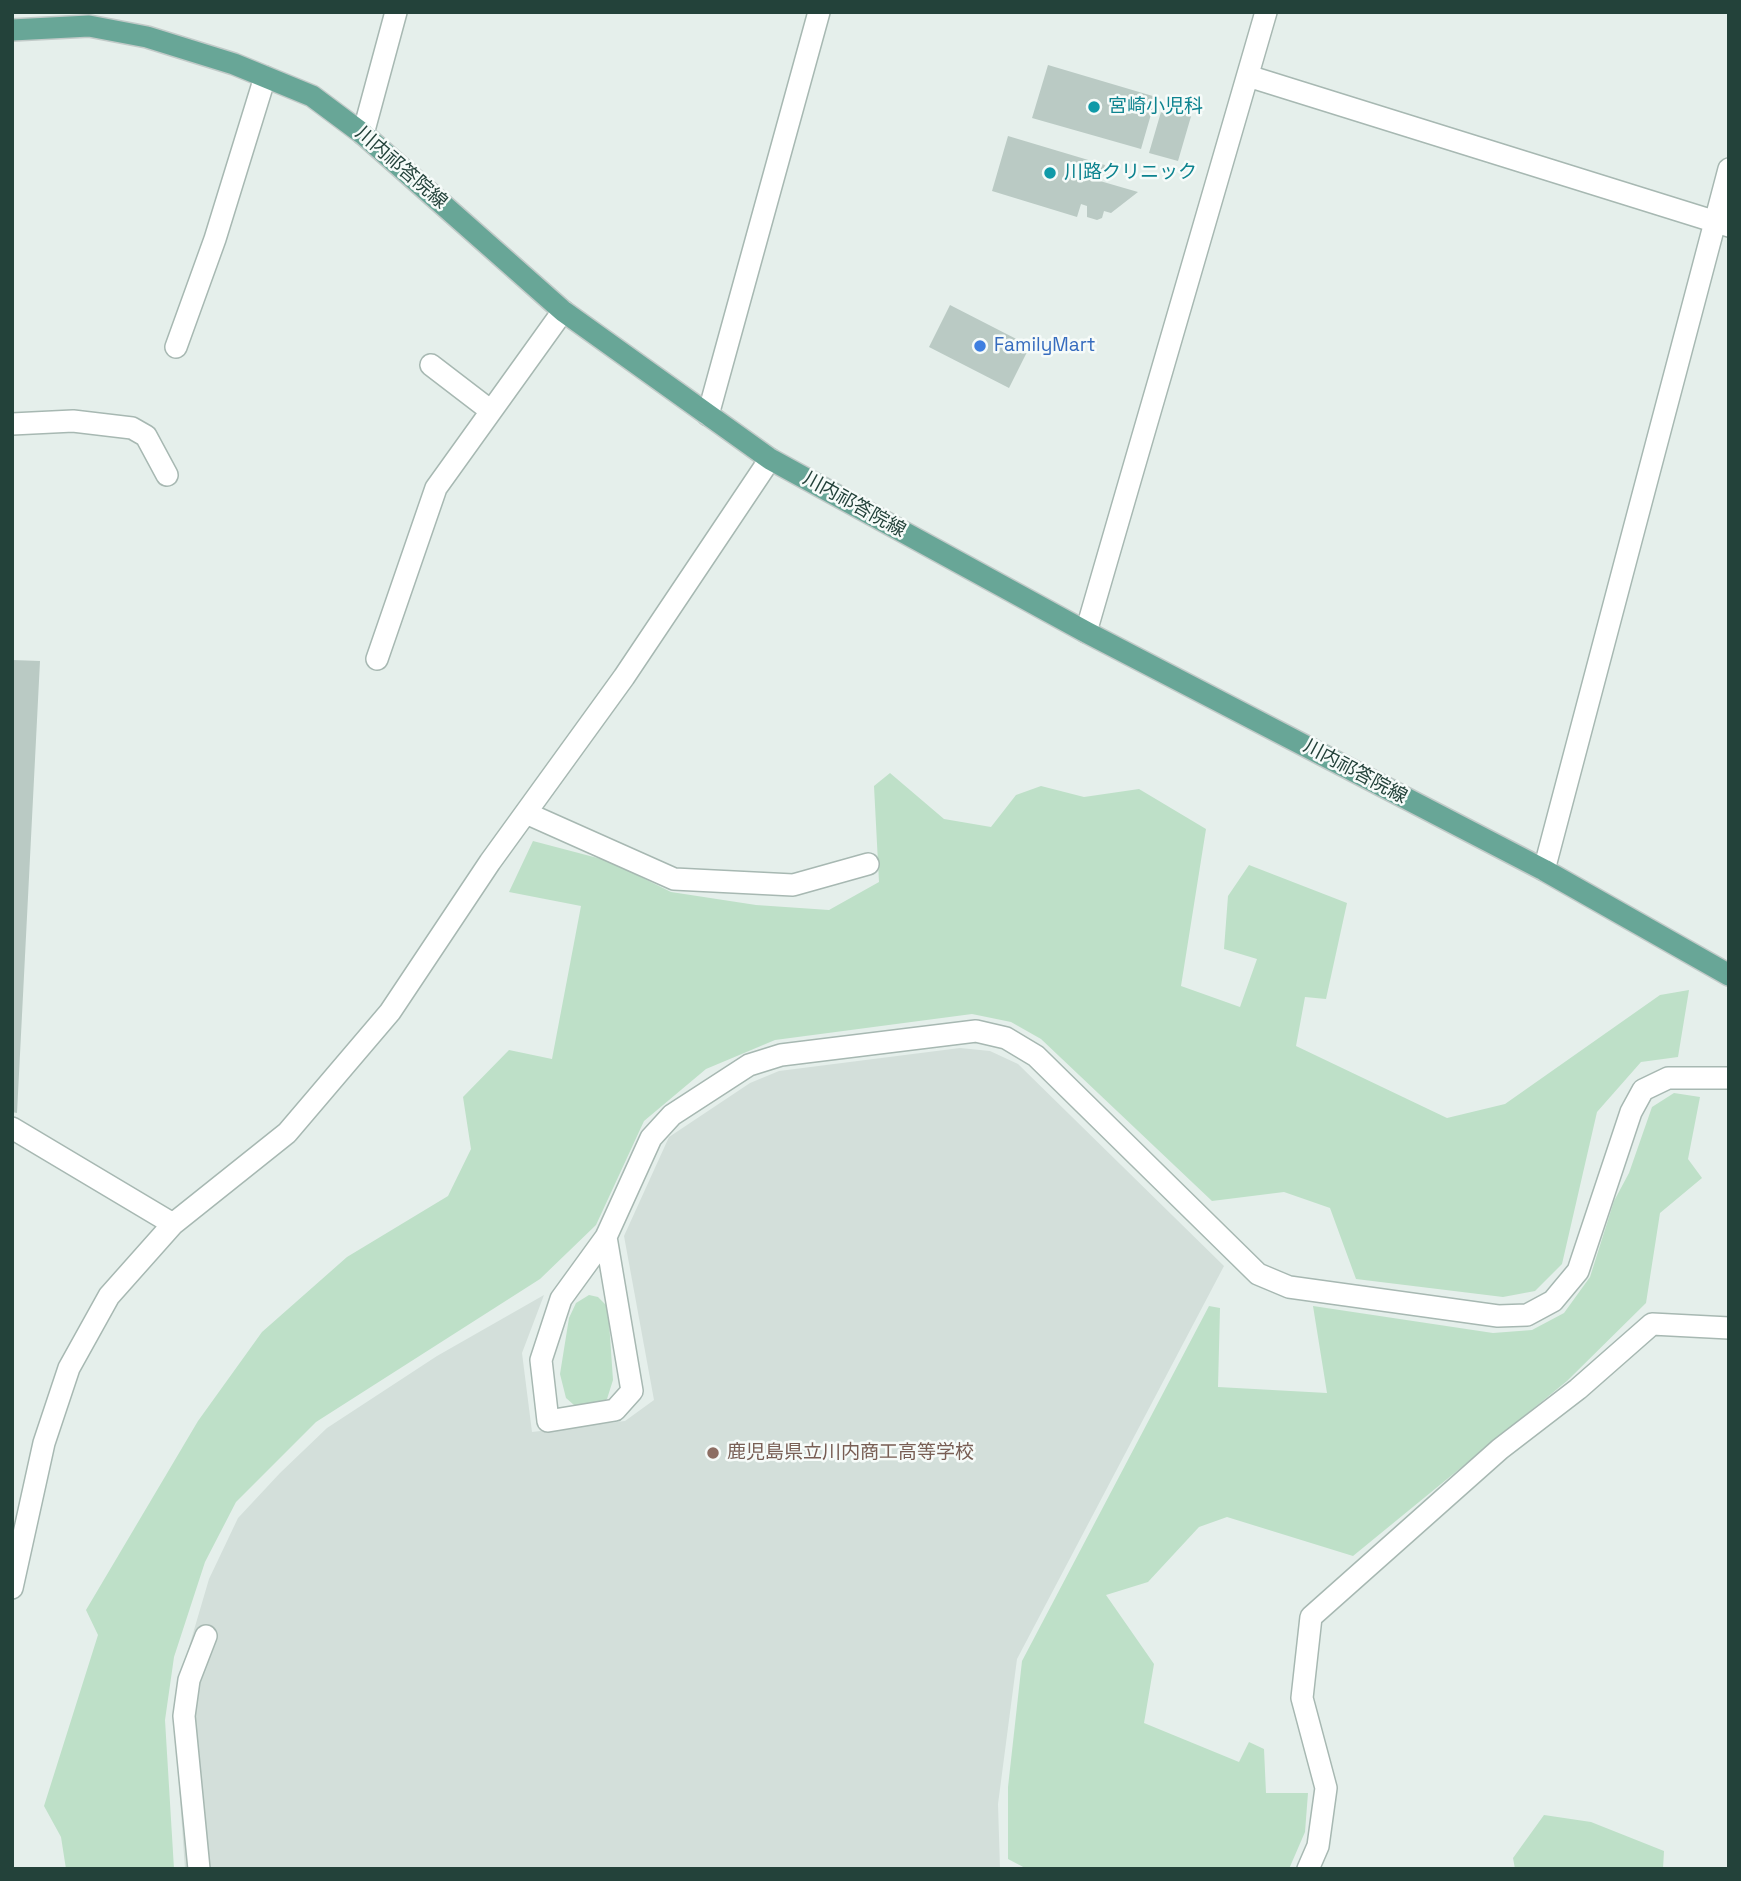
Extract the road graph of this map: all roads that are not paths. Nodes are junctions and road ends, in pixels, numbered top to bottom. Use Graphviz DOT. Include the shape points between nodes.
graph roads {
  1 [pos="396,12"];
  2 [pos="819,12"];
  3 [pos="1266,12"];
  4 [pos="12,30"];
  5 [pos="1248,76"];
  6 [pos="265,77"];
  7 [pos="363,134"];
  8 [pos="1729,169"];
  9 [pos="1722,224"];
  10 [pos="563,311"];
  11 [pos="176,347"];
  12 [pos="431,365"];
  13 [pos="491,411"];
  14 [pos="708,415"];
  15 [pos="12,424"];
  16 [pos="770,459"];
  17 [pos="167,475"];
  18 [pos="1086,632"];
  19 [pos="377,659"];
  20 [pos="526,813"];
  21 [pos="868,864"];
  22 [pos="1544,870"];
  23 [pos="1729,975"];
  24 [pos="1729,1078"];
  25 [pos="12,1128"];
  26 [pos="173,1224"];
  27 [pos="606,1237"];
  28 [pos="1729,1328"];
  29 [pos="22,1503"];
  30 [pos="12,1588"];
  31 [pos="206,1636"];
  32 [pos="200,1869"];
  33 [pos="1307,1869"];
  1 -- 7 [label="street"];
  2 -- 14 [label="street"];
  3 -- 5 [label="street"];
  4 -- 6 [label="main road, 川内祁答院線" via="101,28 147,37"];
  5 -- 9 [label="street"];
  5 -- 18 [label="street"];
  6 -- 7 [label="main road, 川内祁答院線" via="312,96"];
  6 -- 11 [label="street"];
  7 -- 10 [label="main road, 川内祁答院線"];
  8 -- 9 [label="street"];
  9 -- 22 [label="street"];
  10 -- 13 [label="street"];
  10 -- 14 [label="main road, 川内祁答院線"];
  12 -- 13 [label="street"];
  13 -- 19 [label="street" via="436,488"];
  14 -- 16 [label="main road, 川内祁答院線"];
  15 -- 17 [label="street" via="74,421 132,428 146,436"];
  16 -- 18 [label="main road, 川内祁答院線"];
  16 -- 20 [label="street" via="624,677"];
  18 -- 22 [label="main road, 川内祁答院線"];
  20 -- 21 [label="street" via="674,879 793,886"];
  20 -- 26 [label="street" via="390,1012 287,1133"];
  22 -- 23 [label="main road, 川内祁答院線"];
  24 -- 27 [label="street" via="1668,1078 1643,1090 1631,1112 1578,1271 1553,1301 1527,1315 1498,1316 1289,1287 1258,1274 1035,1056 1006,1038 976,1031 781,1055 749,1065 672,1115 651,1138"];
  25 -- 26 [label="street"];
  26 -- 29 [label="street" via="108,1296 69,1368"];
  27 -- 27 [label="street" via="632,1391 615,1410 548,1421 541,1360 551,1324 561,1299"];
  28 -- 33 [label="street" via="1652,1324 1500,1449 1311,1617 1302,1699 1326,1788 1318,1846"];
  29 -- 30 [label="street"];
  31 -- 32 [label="street" via="189,1680 184,1716"];
}
